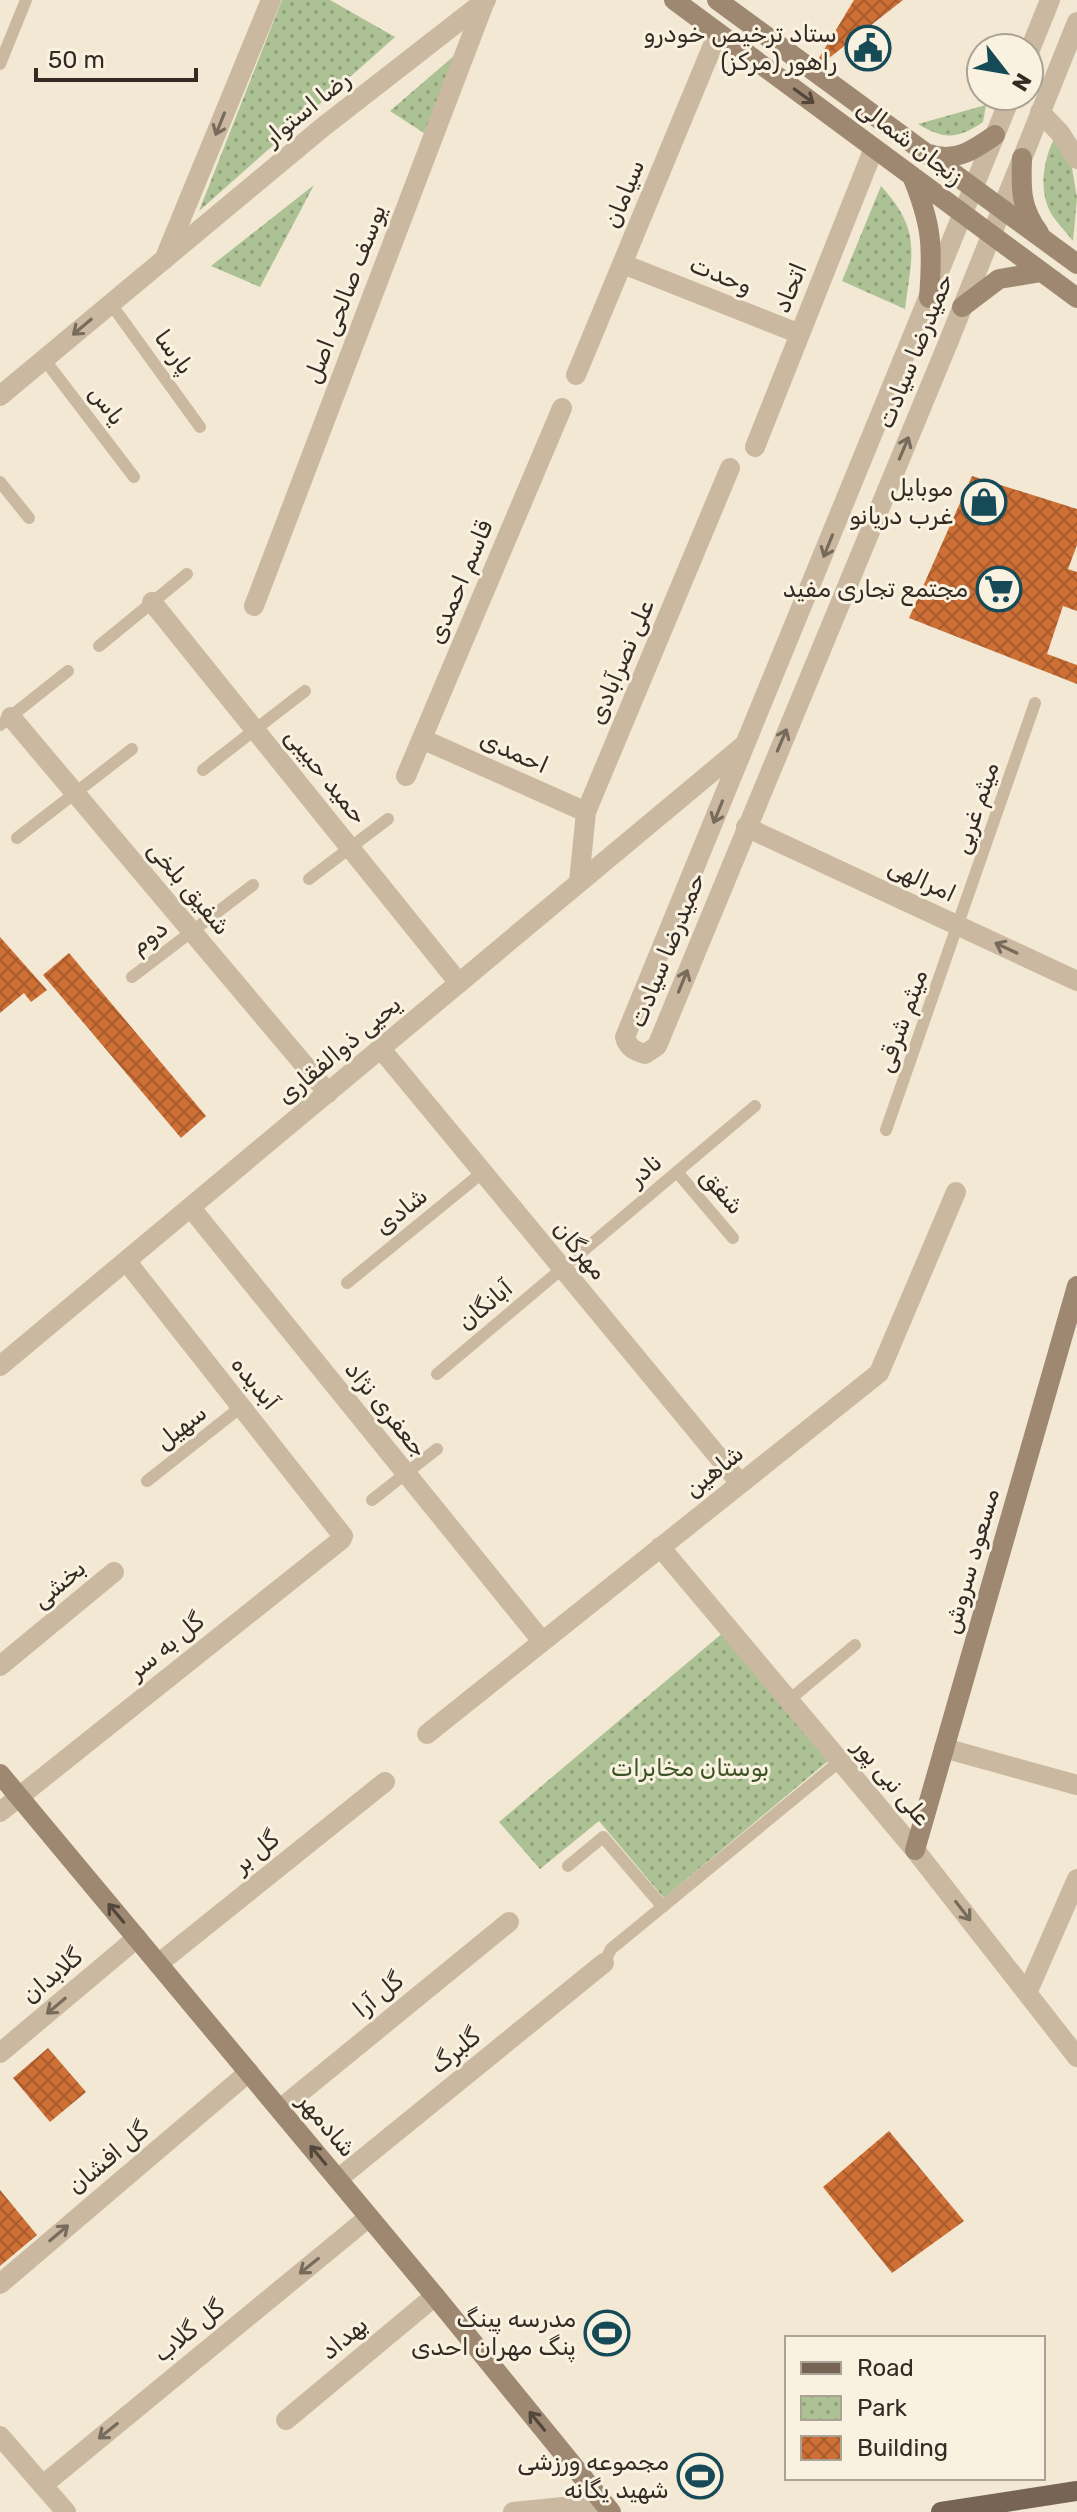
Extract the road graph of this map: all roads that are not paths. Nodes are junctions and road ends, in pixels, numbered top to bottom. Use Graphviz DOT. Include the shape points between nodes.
graph roads {
  1 [pos="26,0"];
  2 [pos="271,0"];
  3 [pos="485,0"];
  4 [pos="674,0"];
  5 [pos="717,0"];
  6 [pos="1050,0"];
  7 [pos="1077,22"];
  8 [pos="1037,32"];
  9 [pos="718,33"];
  10 [pos="0,64"];
  11 [pos="1045,100"];
  12 [pos="1004,112"];
  13 [pos="1040,112"];
  14 [pos="995,135"];
  15 [pos="874,148"];
  16 [pos="921,151"];
  17 [pos="1022,158"];
  18 [pos="1077,159"];
  19 [pos="912,176"];
  20 [pos="973,190"];
  21 [pos="1001,210"];
  22 [pos="963,214"];
  23 [pos="991,235"];
  24 [pos="1043,240"];
  25 [pos="164,260"];
  26 [pos="623,264"];
  27 [pos="1077,264"];
  28 [pos="1042,272"];
  29 [pos="929,298"];
  30 [pos="1077,298"];
  31 [pos="111,304"];
  32 [pos="962,307"];
  33 [pos="916,329"];
  34 [pos="800,334"];
  35 [pos="948,343"];
  36 [pos="44,359"];
  37 [pos="576,375"];
  38 [pos="0,396"];
  39 [pos="562,408"];
  40 [pos="200,427"];
  41 [pos="755,447"];
  42 [pos="730,468"];
  43 [pos="134,477"];
  44 [pos="0,482"];
  45 [pos="29,518"];
  46 [pos="187,574"];
  47 [pos="152,602"];
  48 [pos="254,606"];
  49 [pos="99,646"];
  50 [pos="68,671"];
  51 [pos="305,691"];
  52 [pos="1035,703"];
  53 [pos="5,721"];
  54 [pos="255,730"];
  55 [pos="422,739"];
  56 [pos="747,742"];
  57 [pos="132,749"];
  58 [pos="203,770"];
  59 [pos="711,772"];
  60 [pos="406,776"];
  61 [pos="730,783"];
  62 [pos="75,793"];
  63 [pos="586,812"];
  64 [pos="388,819"];
  65 [pos="746,827"];
  66 [pos="17,838"];
  67 [pos="350,848"];
  68 [pos="309,879"];
  69 [pos="579,882"];
  70 [pos="253,885"];
  71 [pos="959,926"];
  72 [pos="192,932"];
  73 [pos="132,977"];
  74 [pos="1077,981"];
  75 [pos="459,983"];
  76 [pos="381,1049"];
  77 [pos="328,1093"];
  78 [pos="755,1106"];
  79 [pos="886,1130"];
  80 [pos="483,1172"];
  81 [pos="677,1172"];
  82 [pos="956,1192"];
  83 [pos="191,1208"];
  84 [pos="733,1238"];
  85 [pos="127,1262"];
  86 [pos="562,1268"];
  87 [pos="347,1283"];
  88 [pos="1077,1286"];
  89 [pos="0,1366"];
  90 [pos="437,1374"];
  91 [pos="241,1407"];
  92 [pos="437,1449"];
  93 [pos="406,1474"];
  94 [pos="147,1481"];
  95 [pos="740,1483"];
  96 [pos="372,1500"];
  97 [pos="343,1536"];
  98 [pos="660,1547"];
  99 [pos="114,1572"];
  100 [pos="542,1641"];
  101 [pos="855,1645"];
  102 [pos="0,1666"];
  103 [pos="789,1700"];
  104 [pos="427,1734"];
  105 [pos="944,1748"];
  106 [pos="840,1761"];
  107 [pos="0,1774"];
  108 [pos="385,1782"];
  109 [pos="1077,1785"];
  110 [pos="19,1796"];
  111 [pos="0,1812"];
  112 [pos="915,1850"];
  113 [pos="568,1866"];
  114 [pos="1077,1879"];
  115 [pos="663,1907"];
  116 [pos="509,1922"];
  117 [pos="137,1938"];
  118 [pos="607,1956"];
  119 [pos="158,1964"];
  120 [pos="1027,1993"];
  121 [pos="0,2053"];
  122 [pos="1077,2057"];
  123 [pos="249,2072"];
  124 [pos="280,2109"];
  125 [pos="338,2179"];
  126 [pos="369,2217"];
  127 [pos="0,2284"];
  128 [pos="435,2296"];
  129 [pos="286,2420"];
  130 [pos="0,2436"];
  131 [pos="43,2485"];
  132 [pos="1077,2491"];
  133 [pos="607,2508"];
  134 [pos="66,2512"];
  135 [pos="513,2512"];
  136 [pos="941,2512"];
  1 -- 10 [label="lane"];
  2 -- 25 [label="street, رضا استوار, one-way"];
  3 -- 25 [label="street, رضا استوار"];
  3 -- 48 [label="street, یوسف صالحی اصل"];
  4 -- 9 [label="main road, زنجان شمالی"];
  5 -- 16 [label="main road, زنجان شمالی"];
  6 -- 8 [label="street"];
  7 -- 11 [label="street, حمیدرضا سیادت"];
  9 -- 15 [label="main road, زنجان شمالی, one-way"];
  9 -- 26 [label="street, سیامان"];
  12 -- 14 [label="street, حمیدرضا سیادت"];
  13 -- 17 [label="street, حمیدرضا سیادت"];
  13 -- 18 [label="street"];
  14 -- 16 [label="main road" via="957,157"];
  14 -- 20 [label="street, حمیدرضا سیادت"];
  15 -- 19 [label="main road, زنجان شمالی"];
  15 -- 34 [label="street, اتحاد"];
  16 -- 20 [label="main road, زنجان شمالی"];
  17 -- 21 [label="street, حمیدرضا سیادت"];
  17 -- 24 [label="main road" via="1021,198"];
  19 -- 22 [label="main road, زنجان شمالی"];
  19 -- 29 [label="main road" via="933,252"];
  20 -- 21 [label="main road, زنجان شمالی"];
  20 -- 22 [label="street, حمیدرضا سیادت"];
  21 -- 23 [label="street, حمیدرضا سیادت"];
  21 -- 24 [label="main road, زنجان شمالی"];
  22 -- 23 [label="main road, زنجان شمالی"];
  22 -- 29 [label="street, حمیدرضا سیادت"];
  23 -- 28 [label="main road, زنجان شمالی"];
  23 -- 32 [label="street, حمیدرضا سیادت"];
  24 -- 27 [label="main road, زنجان شمالی"];
  25 -- 31 [label="street, رضا استوار"];
  26 -- 34 [label="street, وحدت"];
  26 -- 37 [label="street, سیامان"];
  28 -- 30 [label="main road, زنجان شمالی"];
  28 -- 32 [label="main road" via="999,279"];
  29 -- 33 [label="street, حمیدرضا سیادت"];
  31 -- 36 [label="street, رضا استوار, one-way"];
  31 -- 40 [label="lane, پارسا"];
  32 -- 35 [label="street, حمیدرضا سیادت"];
  33 -- 35 [label="street" via="939,319 948,327"];
  33 -- 56 [label="street, حمیدرضا سیادت, one-way"];
  34 -- 41 [label="street, اتحاد"];
  65 -- 35 [label="street, حمیدرضا سیادت, one-way"];
  36 -- 38 [label="street, رضا استوار"];
  36 -- 43 [label="lane, یاس"];
  39 -- 55 [label="street, قاسم احمدی"];
  42 -- 63 [label="street, علی نصرآبادی"];
  44 -- 45 [label="lane"];
  46 -- 47 [label="lane"];
  47 -- 49 [label="lane"];
  47 -- 54 [label="street, حمید حبیبی"];
  50 -- 53 [label="lane"];
  51 -- 54 [label="lane"];
  52 -- 71 [label="lane, میثم غربی"];
  53 -- 62 [label="street, شفیق بلخی"];
  54 -- 58 [label="lane"];
  54 -- 67 [label="street, حمید حبیبی"];
  55 -- 60 [label="street, قاسم احمدی"];
  55 -- 63 [label="street, احمدی"];
  56 -- 59 [label="street, یحیی ذوالفقاری"];
  56 -- 61 [label="street, حمیدرضا سیادت"];
  57 -- 62 [label="lane"];
  59 -- 61 [label="street" via="721,772"];
  59 -- 69 [label="street, یحیی ذوالفقاری"];
  61 -- 65 [label="street, حمیدرضا سیادت, one-way" via="625,1037 637,1052 645,1054 657,1046"];
  62 -- 66 [label="lane"];
  62 -- 72 [label="street, شفیق بلخی"];
  63 -- 69 [label="street, علی نصرآبادی"];
  64 -- 67 [label="lane"];
  65 -- 71 [label="street, امرالهی"];
  67 -- 68 [label="lane"];
  67 -- 75 [label="street, حمید حبیبی"];
  69 -- 75 [label="street, یحیی ذوالفقاری"];
  70 -- 72 [label="lane, دوم"];
  74 -- 71 [label="street, امرالهی, one-way"];
  71 -- 79 [label="lane, میثم شرقی"];
  72 -- 73 [label="lane, دوم"];
  72 -- 77 [label="street, شفیق بلخی"];
  75 -- 76 [label="street, یحیی ذوالفقاری"];
  76 -- 77 [label="street, یحیی ذوالفقاری"];
  76 -- 80 [label="street, مهرگان"];
  77 -- 83 [label="street, یحیی ذوالفقاری"];
  78 -- 81 [label="lane, نادر"];
  80 -- 86 [label="street, مهرگان"];
  80 -- 87 [label="lane, شادی"];
  81 -- 84 [label="lane, شفق"];
  81 -- 86 [label="lane, نادر"];
  82 -- 95 [label="street, شاهین" via="879,1373"];
  83 -- 85 [label="street, یحیی ذوالفقاری"];
  83 -- 93 [label="street, جعفری نژاد"];
  85 -- 89 [label="street, یحیی ذوالفقاری"];
  85 -- 91 [label="street, آبدیده"];
  86 -- 90 [label="lane, آبانگان"];
  86 -- 95 [label="street, مهرگان"];
  88 -- 105 [label="main road, مسعود سروش"];
  91 -- 94 [label="lane, سهیل"];
  91 -- 97 [label="street, آبدیده"];
  92 -- 93 [label="lane"];
  93 -- 96 [label="lane"];
  93 -- 100 [label="street, جعفری نژاد"];
  95 -- 98 [label="street, شاهین"];
  97 -- 110 [label="street, گل به سر"];
  98 -- 100 [label="street, شاهین"];
  98 -- 103 [label="street, علی نبی پور"];
  99 -- 102 [label="street, بخشی"];
  100 -- 104 [label="street, شاهین"];
  101 -- 103 [label="lane"];
  103 -- 106 [label="street, علی نبی پور"];
  105 -- 109 [label="street"];
  105 -- 112 [label="main road, مسعود سروش"];
  106 -- 112 [label="street, علی نبی پور"];
  106 -- 115 [label="lane, گلبرگ"];
  107 -- 110 [label="main road, شادمهر"];
  108 -- 119 [label="street, گل بر"];
  110 -- 111 [label="street, گل به سر"];
  117 -- 110 [label="main road, شادمهر, one-way"];
  112 -- 120 [label="street, علی نبی پور, one-way"];
  113 -- 115 [label="lane" via="603,1837"];
  114 -- 120 [label="street"];
  115 -- 118 [label="lane, گلبرگ"];
  116 -- 124 [label="street, گل آرا"];
  117 -- 119 [label="main road, شادمهر"];
  117 -- 121 [label="street, گلابدان, one-way"];
  118 -- 125 [label="street, گلبرگ"];
  119 -- 123 [label="main road, شادمهر"];
  120 -- 122 [label="street, علی نبی پور"];
  123 -- 124 [label="main road, شادمهر"];
  127 -- 123 [label="street, گل افشان, one-way"];
  125 -- 124 [label="main road, شادمهر, one-way"];
  125 -- 126 [label="main road, شادمهر"];
  126 -- 128 [label="main road, شادمهر"];
  126 -- 131 [label="street, گل گلاب, one-way"];
  128 -- 129 [label="street, بهداد"];
  133 -- 128 [label="main road, شادمهر, one-way"];
  130 -- 131 [label="street"];
  131 -- 134 [label="street"];
  132 -- 136 [label="main road"];
  133 -- 135 [label="street"];
}
